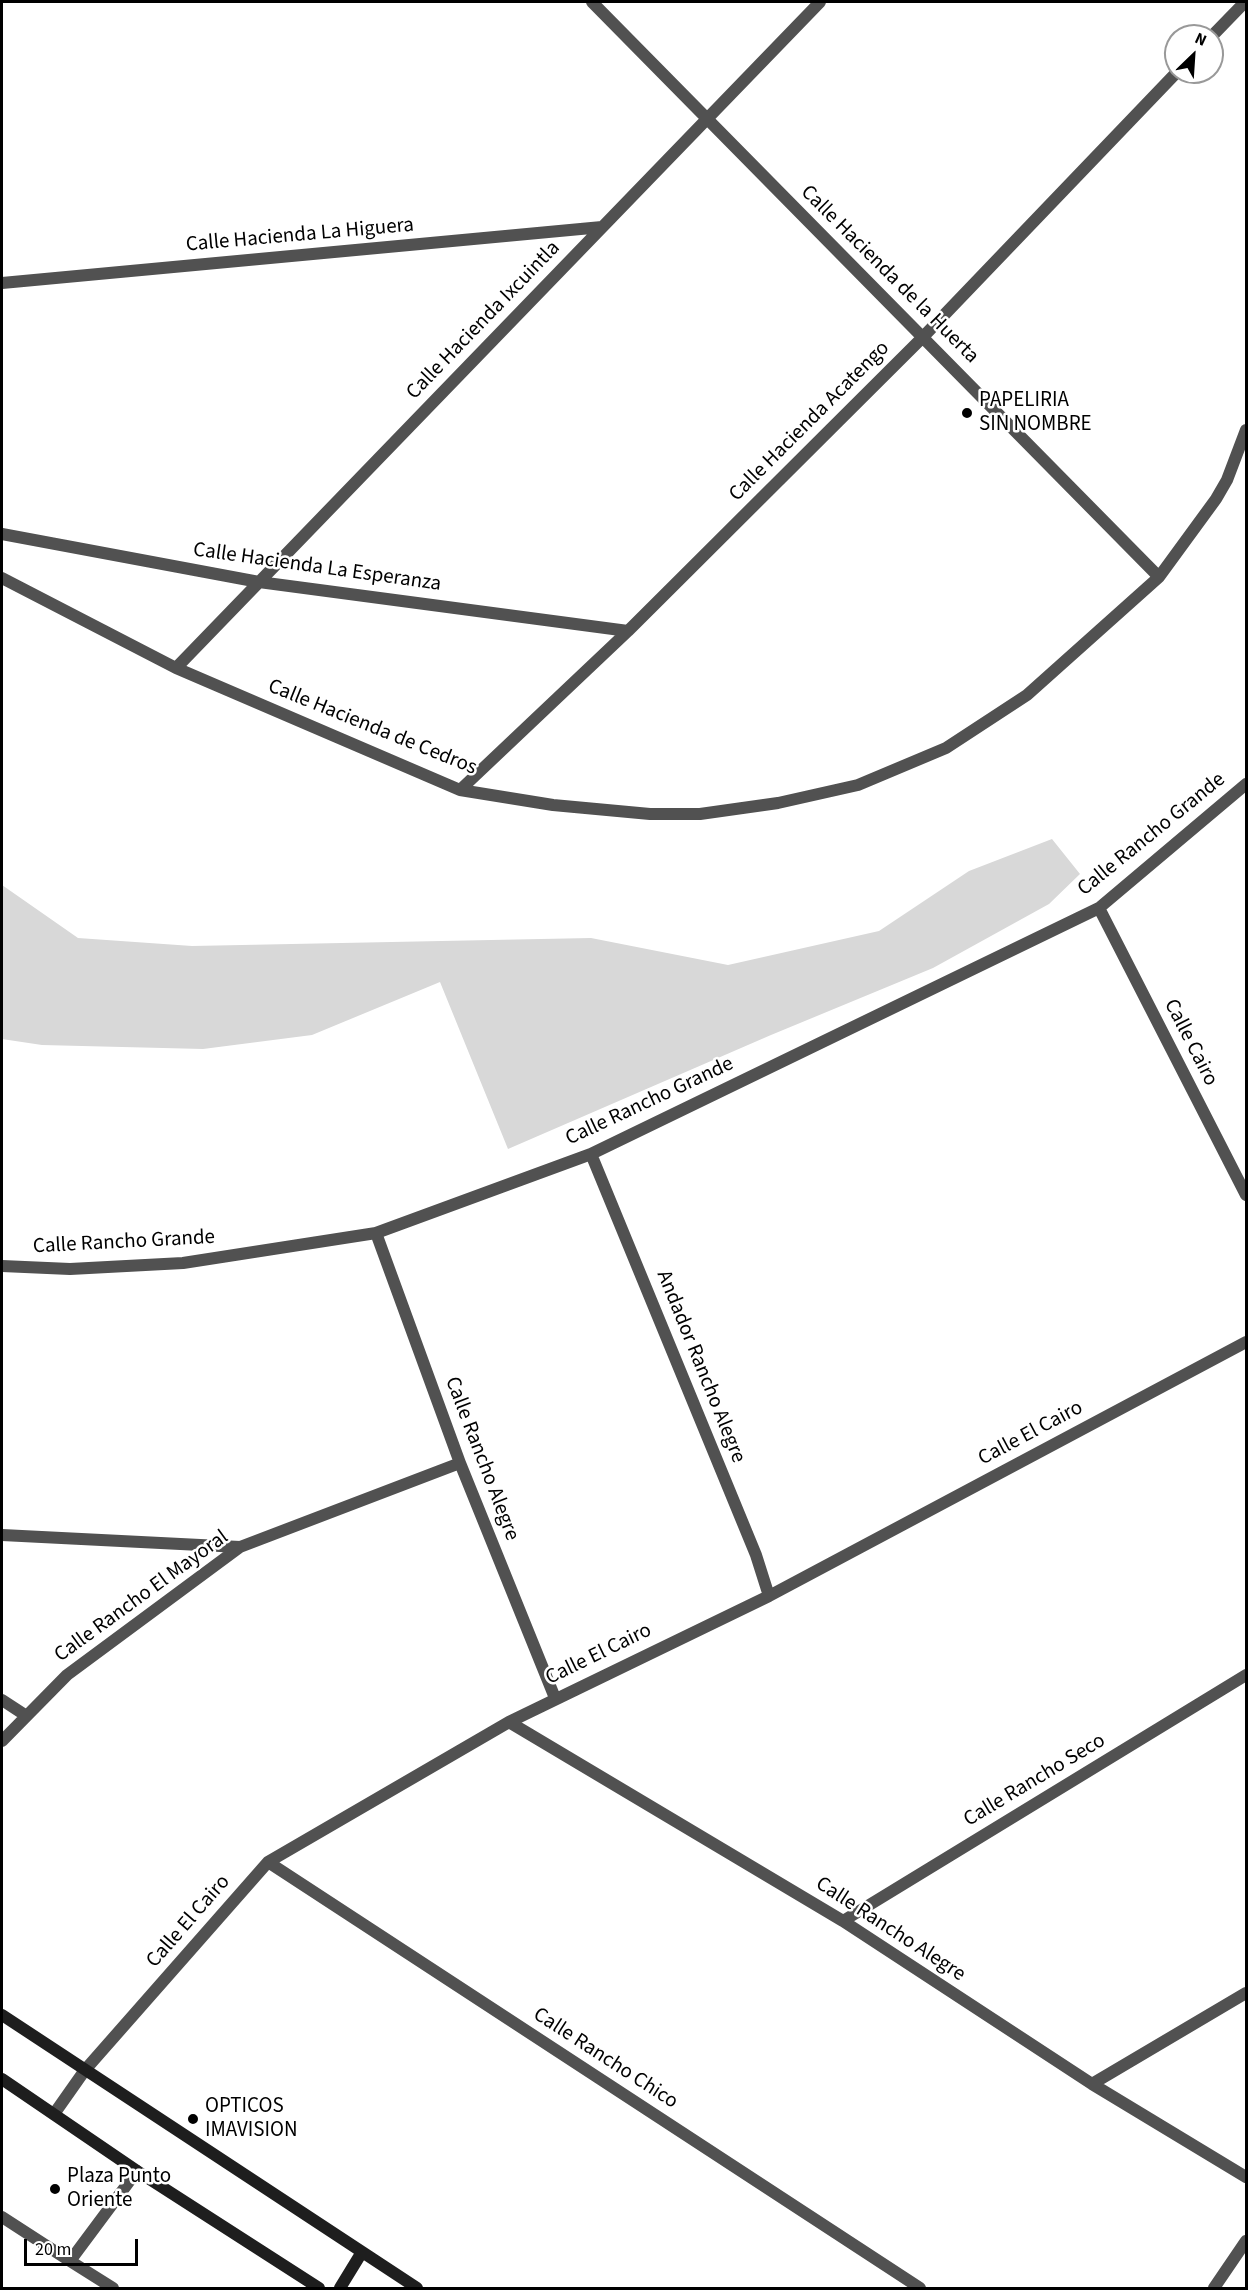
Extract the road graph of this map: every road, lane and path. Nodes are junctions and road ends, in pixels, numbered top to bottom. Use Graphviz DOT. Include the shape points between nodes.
graph roads {
  1 [pos="592,2"];
  2 [pos="820,2"];
  3 [pos="1245,2"];
  4 [pos="1224,24"];
  5 [pos="1165,84"];
  6 [pos="707,118"];
  7 [pos="602,227"];
  8 [pos="2,283"];
  9 [pos="923,337"];
  10 [pos="1246,430"];
  11 [pos="2,534"];
  12 [pos="1159,577"];
  13 [pos="2,578"];
  14 [pos="259,582"];
  15 [pos="628,631"];
  16 [pos="176,668"];
  17 [pos="1246,784"];
  18 [pos="460,790"];
  19 [pos="1099,908"];
  20 [pos="591,1154"];
  21 [pos="1246,1195"];
  22 [pos="376,1233"];
  23 [pos="2,1266"];
  24 [pos="1246,1342"];
  25 [pos="460,1462"];
  26 [pos="2,1535"];
  27 [pos="240,1547"];
  28 [pos="769,1596"];
  29 [pos="1246,1675"];
  30 [pos="555,1698"];
  31 [pos="2,1700"];
  32 [pos="25,1716"];
  33 [pos="509,1722"];
  34 [pos="2,1741"];
  35 [pos="268,1862"];
  36 [pos="843,1921"];
  37 [pos="1246,1993"];
  38 [pos="2,2015"];
  39 [pos="85,2070"];
  40 [pos="2,2079"];
  41 [pos="1092,2084"];
  42 [pos="54,2114"];
  43 [pos="137,2171"];
  44 [pos="1246,2177"];
  45 [pos="2,2217"];
  46 [pos="1246,2241"];
  47 [pos="362,2252"];
  48 [pos="70,2261"];
  49 [pos="113,2289"];
  50 [pos="319,2289"];
  51 [pos="340,2289"];
  52 [pos="417,2289"];
  53 [pos="920,2289"];
  54 [pos="1214,2289"];
  1 -- 6 [label="street, Calle Hacienda de la Huerta"];
  2 -- 6 [label="street, Calle Hacienda Ixcuintla"];
  3 -- 4 [label="street"];
  5 -- 9 [label="street, Calle Hacienda Acatengo"];
  6 -- 7 [label="street, Calle Hacienda Ixcuintla"];
  6 -- 9 [label="street, Calle Hacienda de la Huerta"];
  7 -- 8 [label="street, Calle Hacienda La Higuera"];
  7 -- 14 [label="street, Calle Hacienda Ixcuintla"];
  9 -- 12 [label="street, Calle Hacienda de la Huerta"];
  9 -- 15 [label="street, Calle Hacienda Acatengo"];
  10 -- 12 [label="street, Calle Hacienda de Cedros" via="1216,499"];
  11 -- 14 [label="street, Calle Hacienda La Esperanza"];
  12 -- 18 [label="street, Calle Hacienda de Cedros" via="1027,695 946,748 858,785 777,803 700,814 650,814 553,805"];
  13 -- 16 [label="street, Calle Hacienda de Cedros"];
  14 -- 15 [label="street, Calle Hacienda La Esperanza"];
  14 -- 16 [label="street, Calle Hacienda Ixcuintla"];
  15 -- 18 [label="street, Calle Hacienda Acatengo"];
  16 -- 18 [label="street, Calle Hacienda de Cedros"];
  17 -- 19 [label="street, Calle Rancho Grande"];
  19 -- 20 [label="street, Calle Rancho Grande"];
  19 -- 21 [label="street, Calle Cairo"];
  20 -- 22 [label="street, Calle Rancho Grande"];
  20 -- 28 [label="street, Andador Rancho Alegre" via="756,1555"];
  22 -- 23 [label="street, Calle Rancho Grande" via="183,1263 70,1269"];
  22 -- 25 [label="street, Calle Rancho Alegre"];
  24 -- 28 [label="street, Calle El Cairo"];
  25 -- 27 [label="street, Calle Rancho El Mayoral"];
  25 -- 30 [label="street, Calle Rancho Alegre"];
  26 -- 27 [label="street"];
  27 -- 32 [label="street, Calle Rancho El Mayoral" via="67,1675"];
  28 -- 30 [label="street, Calle El Cairo"];
  29 -- 36 [label="street, Calle Rancho Seco"];
  30 -- 33 [label="street, Calle El Cairo"];
  31 -- 32 [label="street"];
  32 -- 34 [label="street, Calle Rancho El Mayoral"];
  33 -- 35 [label="street, Calle El Cairo"];
  33 -- 36 [label="street, Calle Rancho Alegre"];
  35 -- 39 [label="street, Calle El Cairo"];
  35 -- 53 [label="street, Calle Rancho Chico"];
  36 -- 41 [label="street, Calle Rancho Alegre"];
  37 -- 41 [label="street"];
  38 -- 39 [label="main road"];
  39 -- 42 [label="street, Calle El Cairo"];
  39 -- 47 [label="main road"];
  40 -- 42 [label="main road"];
  41 -- 44 [label="street, Calle Rancho Alegre"];
  42 -- 43 [label="main road"];
  43 -- 48 [label="street"];
  43 -- 50 [label="main road"];
  45 -- 48 [label="street"];
  46 -- 54 [label="street"];
  47 -- 51 [label="main road"];
  47 -- 52 [label="main road"];
  48 -- 49 [label="street"];
}
